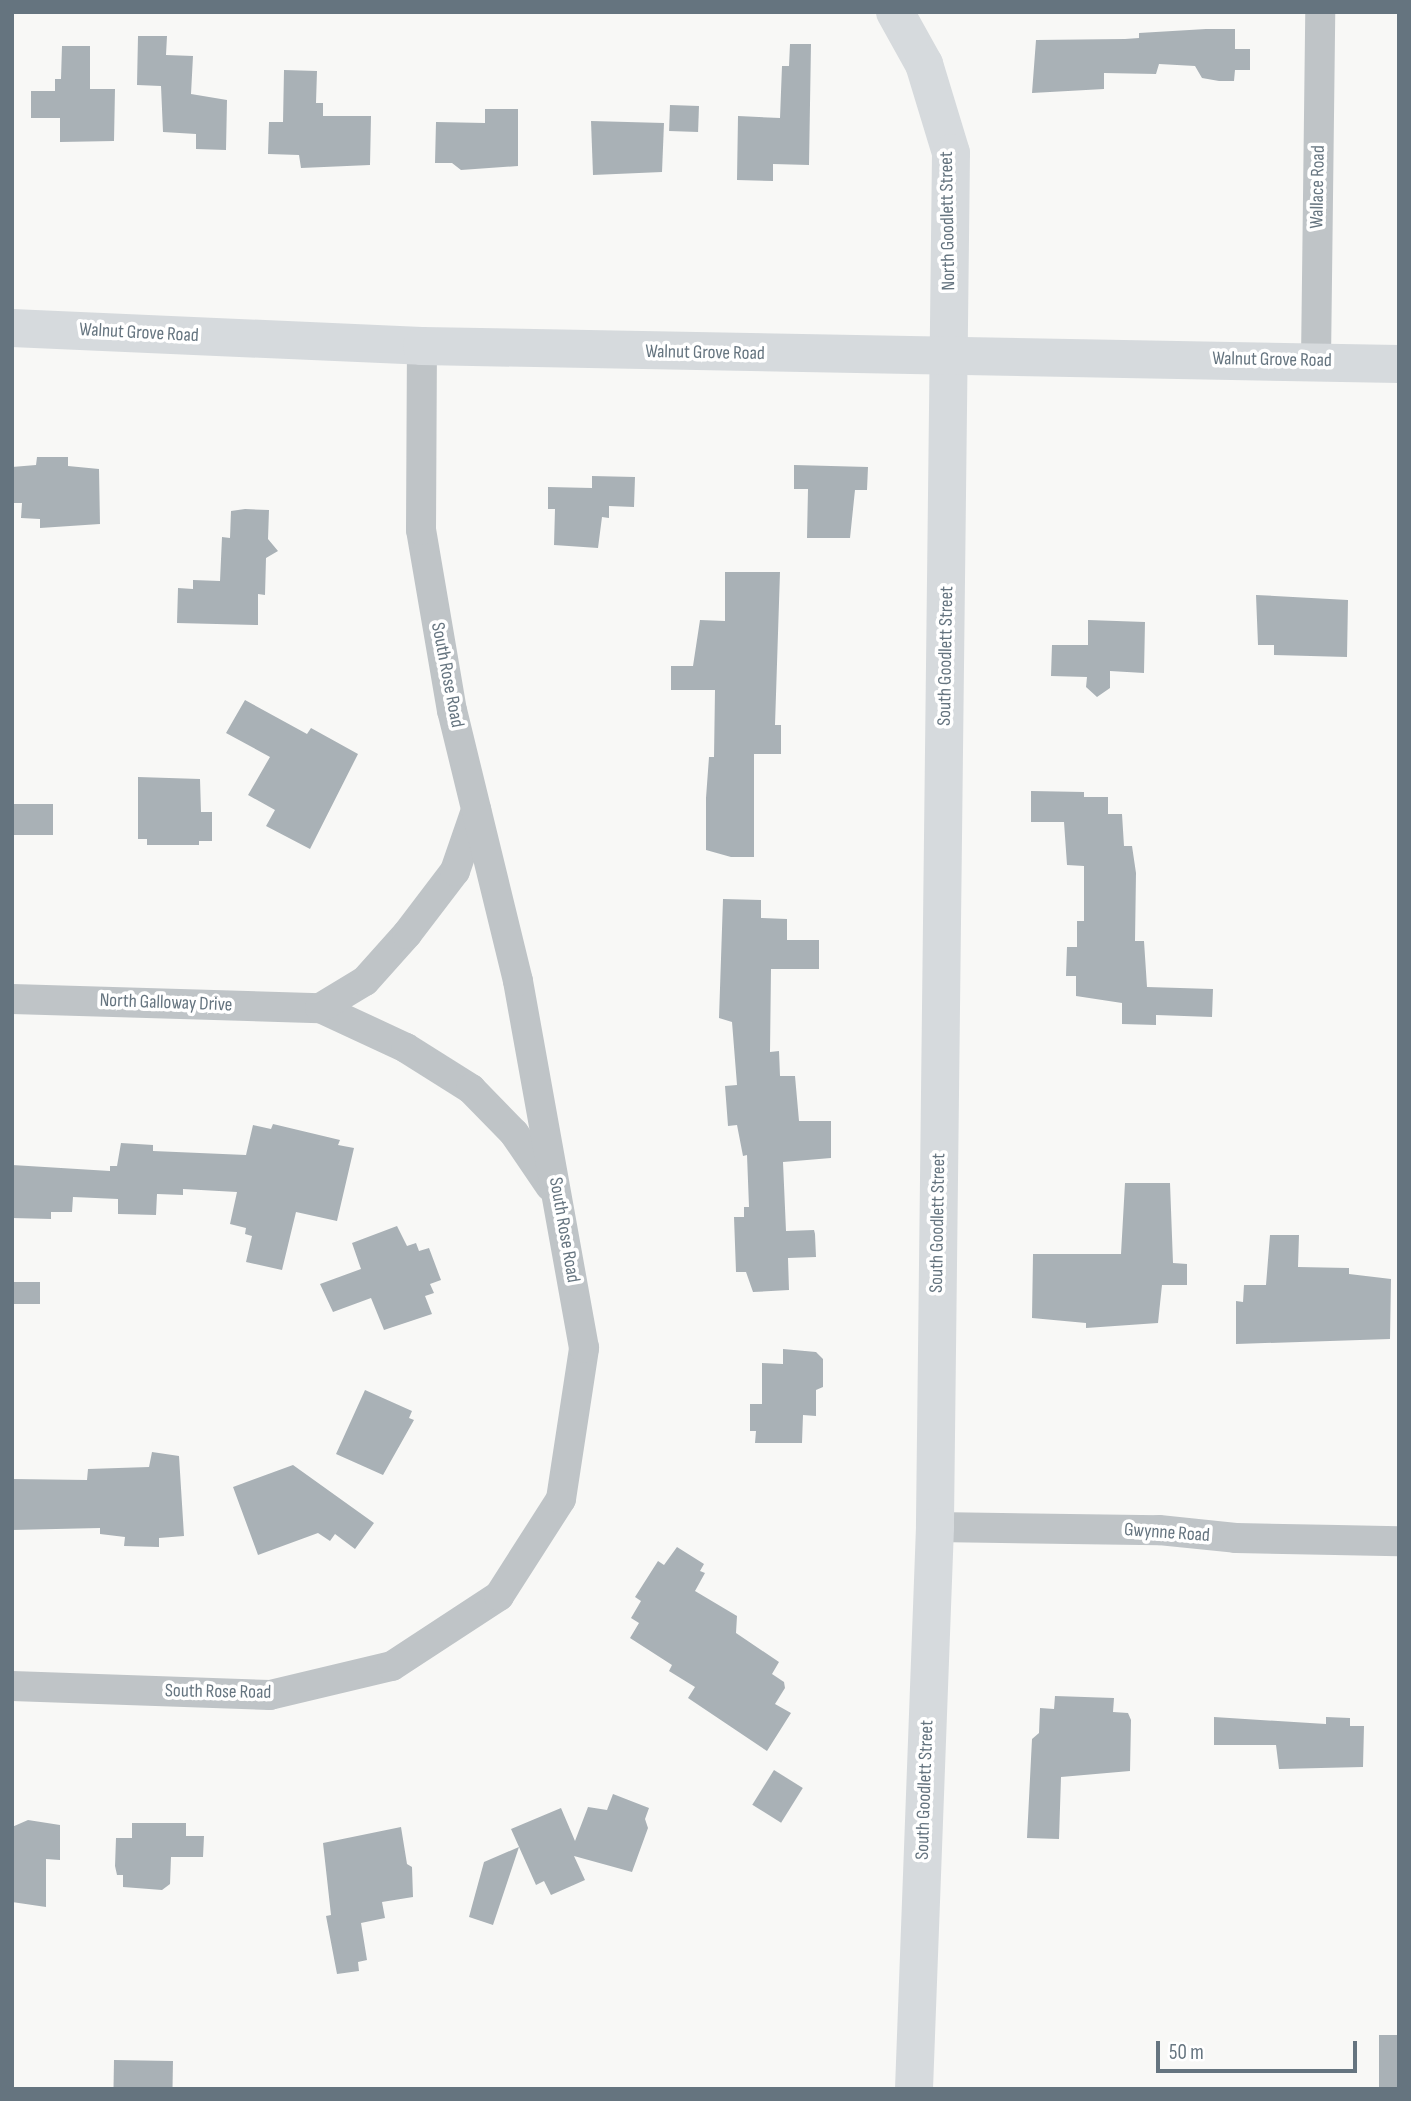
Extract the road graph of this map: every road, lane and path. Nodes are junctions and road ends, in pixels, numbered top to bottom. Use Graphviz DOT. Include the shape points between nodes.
graph roads {
  1 [pos="895,12"];
  2 [pos="1320,12"];
  3 [pos="12,328"];
  4 [pos="422,346"];
  5 [pos="949,357"];
  6 [pos="1316,361"];
  7 [pos="1399,364"];
  8 [pos="476,810"];
  9 [pos="12,999"];
  10 [pos="320,1008"];
  11 [pos="559,1199"];
  12 [pos="934,1527"];
  13 [pos="1399,1541"];
  14 [pos="12,1686"];
  15 [pos="914,2089"];
  1 -- 5 [label="main road, North Goodlett Street" via="924,64 951,153"];
  2 -- 6 [label="street, Wallace Road"];
  3 -- 4 [label="main road, Walnut Grove Road"];
  4 -- 5 [label="main road, Walnut Grove Road"];
  4 -- 8 [label="street, South Rose Road" via="421,530 452,711"];
  5 -- 6 [label="main road, Walnut Grove Road"];
  5 -- 12 [label="main road, South Goodlett Street"];
  6 -- 7 [label="main road, Walnut Grove Road"];
  8 -- 10 [label="street" via="455,871 407,934 365,981"];
  8 -- 11 [label="street, South Rose Road" via="518,981"];
  9 -- 10 [label="street, North Galloway Drive"];
  10 -- 11 [label="street, North Galloway Drive" via="405,1048 471,1089 514,1133"];
  11 -- 14 [label="street, South Rose Road" via="584,1348 561,1499 499,1595 392,1666 270,1695"];
  12 -- 13 [label="street, Gwynne Road" via="1159,1530 1236,1538"];
  12 -- 15 [label="main road, South Goodlett Street"];
}
